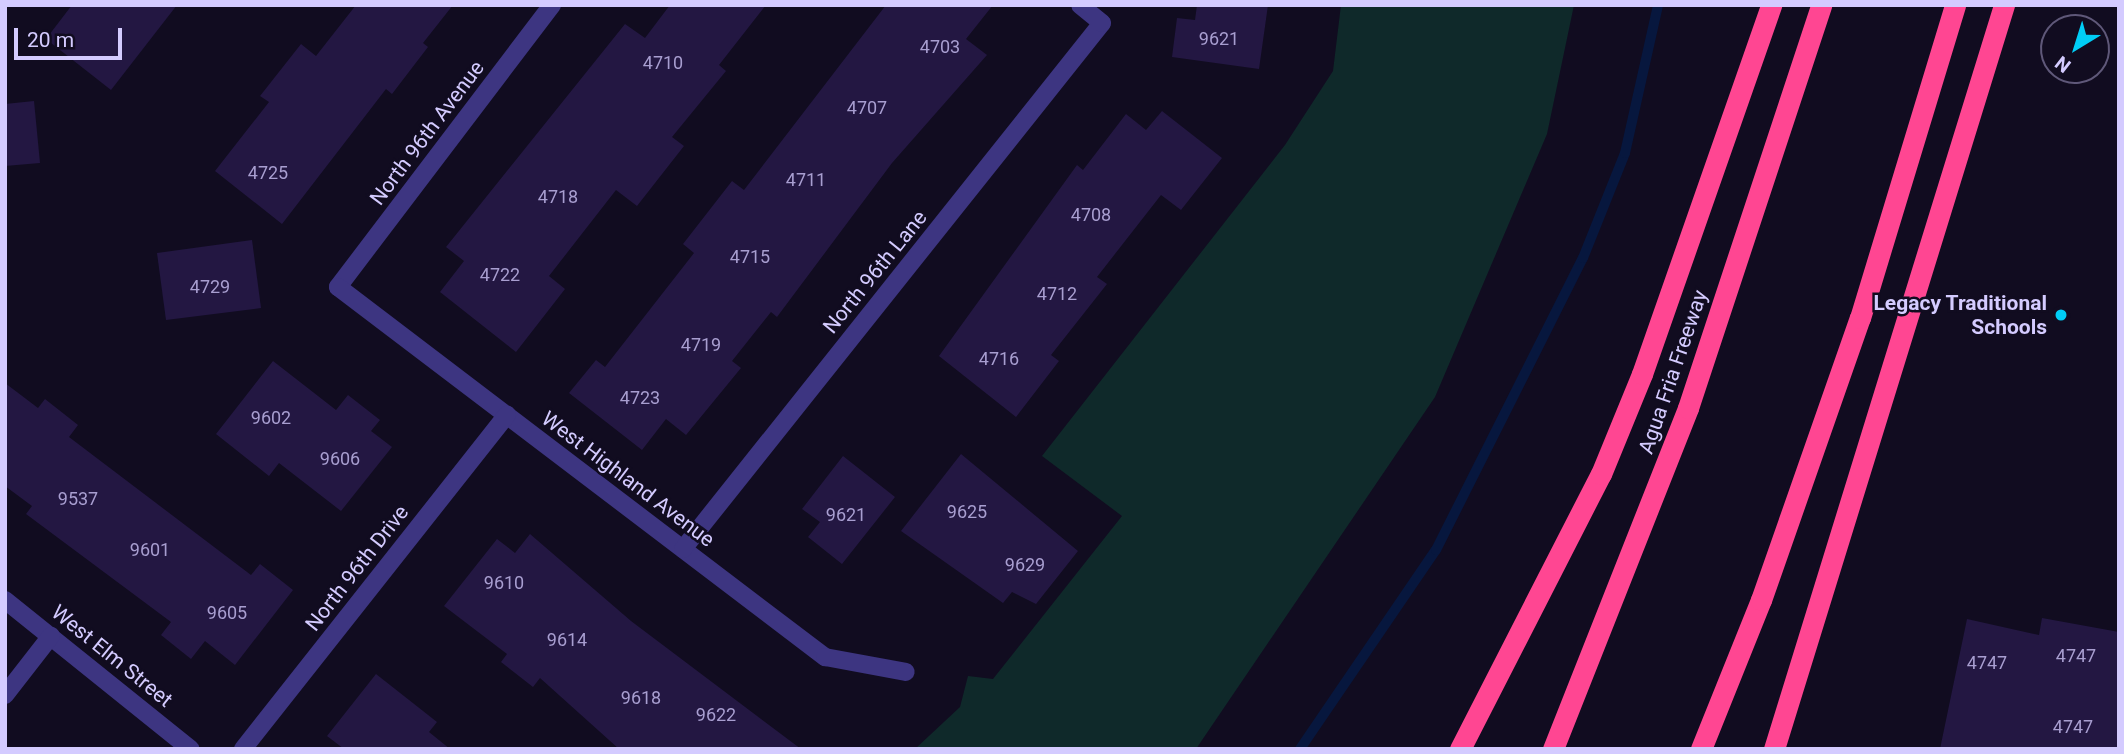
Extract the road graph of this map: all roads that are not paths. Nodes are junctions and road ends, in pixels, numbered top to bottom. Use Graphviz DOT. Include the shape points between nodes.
graph roads {
  1 [pos="552,5"];
  2 [pos="1080,5"];
  3 [pos="1771,5"];
  4 [pos="1821,5"];
  5 [pos="1955,5"];
  6 [pos="2004,5"];
  7 [pos="338,287"];
  8 [pos="506,415"];
  9 [pos="683,549"];
  10 [pos="5,600"];
  11 [pos="51,636"];
  12 [pos="906,672"];
  13 [pos="5,695"];
  14 [pos="190,749"];
  15 [pos="243,749"];
  16 [pos="1461,749"];
  17 [pos="1553,749"];
  18 [pos="1701,749"];
  19 [pos="1773,749"];
  1 -- 7 [label="street, North 96th Avenue"];
  2 -- 9 [label="street, North 96th Lane" via="1102,23"];
  3 -- 16 [label="highway" via="1722,161 1601,474"];
  4 -- 17 [label="highway, Agua Fria Freeway" via="1688,408"];
  5 -- 18 [label="highway" via="1860,318 1762,600"];
  6 -- 19 [label="highway"];
  7 -- 8 [label="street, West Highland Avenue"];
  8 -- 9 [label="street, West Highland Avenue"];
  8 -- 15 [label="street, North 96th Drive"];
  9 -- 12 [label="street, West Highland Avenue" via="825,657"];
  10 -- 11 [label="street, West Elm Street"];
  11 -- 13 [label="street"];
  11 -- 14 [label="street, West Elm Street"];
}
